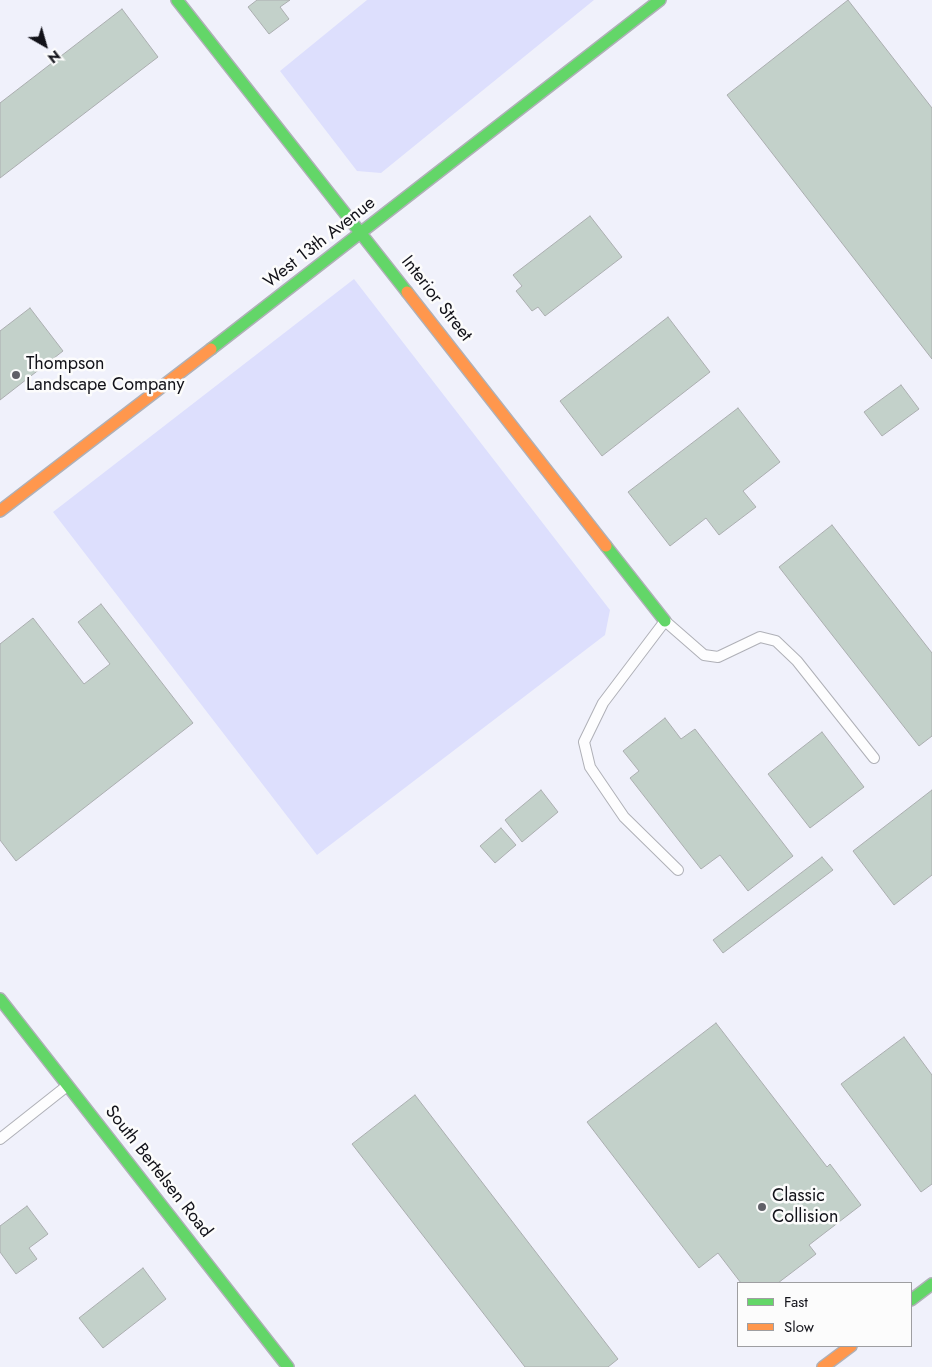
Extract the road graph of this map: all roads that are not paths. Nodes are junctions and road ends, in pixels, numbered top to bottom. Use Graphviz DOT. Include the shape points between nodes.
graph roads {
  1 [pos="177,0"];
  2 [pos="660,0"];
  3 [pos="362,233"];
  4 [pos="0,510"];
  5 [pos="665,621"];
  6 [pos="874,758"];
  7 [pos="678,870"];
  8 [pos="0,999"];
  9 [pos="68,1086"];
  10 [pos="0,1139"];
  11 [pos="932,1284"];
  12 [pos="912,1299"];
  13 [pos="850,1347"];
  14 [pos="288,1367"];
  15 [pos="823,1367"];
  1 -- 3 [label="street, Interior Street"];
  2 -- 3 [label="street, West 13th Avenue"];
  3 -- 4 [label="street, West 13th Avenue"];
  3 -- 5 [label="street, Interior Street"];
  5 -- 6 [label="lane" via="704,655 718,657 760,637 776,641 797,661"];
  5 -- 7 [label="lane" via="603,703 584,742 590,767 624,818"];
  8 -- 9 [label="street, South Bertelsen Road"];
  9 -- 10 [label="lane"];
  9 -- 14 [label="street, South Bertelsen Road"];
  11 -- 12 [label="street"];
  13 -- 15 [label="street"];
}
